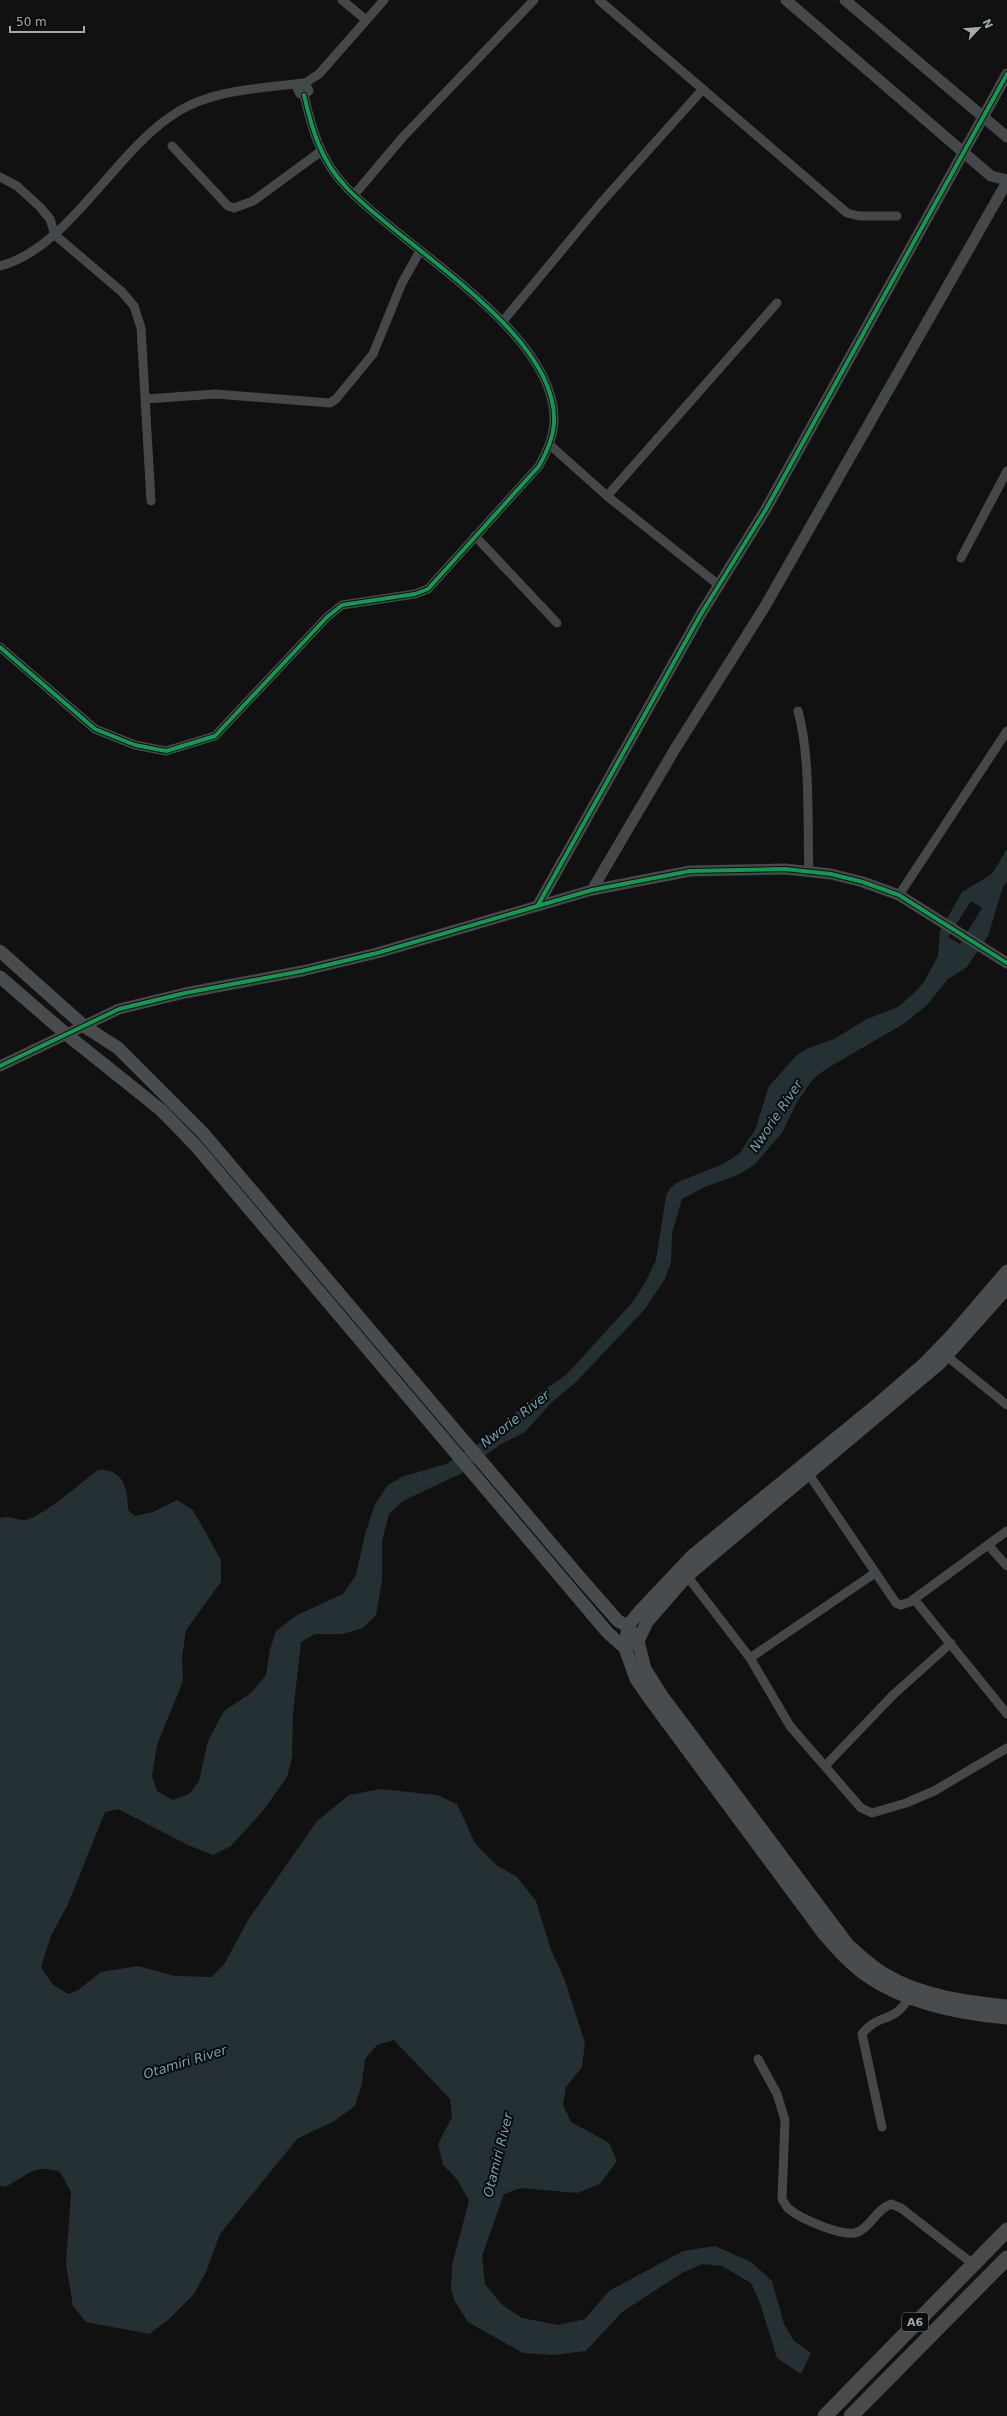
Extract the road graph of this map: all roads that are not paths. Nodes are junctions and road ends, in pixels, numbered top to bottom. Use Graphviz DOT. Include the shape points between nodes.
graph roads {
  1 [pos="342,0"];
  2 [pos="384,0"];
  3 [pos="534,0"];
  4 [pos="599,0"];
  5 [pos="786,0"];
  6 [pos="845,0"];
  7 [pos="366,20"];
  8 [pos="1007,74"];
  9 [pos="303,88"];
  10 [pos="703,89"];
  11 [pos="984,118"];
  12 [pos="1007,137"];
  13 [pos="172,146"];
  14 [pos="320,152"];
  15 [pos="964,154"];
  16 [pos="0,177"];
  17 [pos="1007,181"];
  18 [pos="354,195"];
  19 [pos="897,216"];
  20 [pos="55,235"];
  21 [pos="420,251"];
  22 [pos="0,266"];
  23 [pos="777,303"];
  24 [pos="503,321"];
  25 [pos="146,399"];
  26 [pos="550,445"];
  27 [pos="1007,472"];
  28 [pos="606,496"];
  29 [pos="151,501"];
  30 [pos="475,536"];
  31 [pos="961,558"];
  32 [pos="720,586"];
  33 [pos="557,623"];
  34 [pos="0,647"];
  35 [pos="798,711"];
  36 [pos="1007,731"];
  37 [pos="809,872"];
  38 [pos="592,890"];
  39 [pos="899,895"];
  40 [pos="538,905"];
  41 [pos="0,951"];
  42 [pos="1007,963"];
  43 [pos="0,977"];
  44 [pos="84,1026"];
  45 [pos="66,1034"];
  46 [pos="0,1066"];
  47 [pos="1007,1271"];
  48 [pos="1007,1288"];
  49 [pos="943,1353"];
  50 [pos="1007,1405"];
  51 [pos="806,1469"];
  52 [pos="1007,1531"];
  53 [pos="988,1545"];
  54 [pos="1007,1566"];
  55 [pos="684,1572"];
  56 [pos="875,1573"];
  57 [pos="914,1599"];
  58 [pos="628,1626"];
  59 [pos="638,1641"];
  60 [pos="951,1643"];
  61 [pos="625,1648"];
  62 [pos="750,1658"];
  63 [pos="1007,1714"];
  64 [pos="1007,1748"];
  65 [pos="824,1766"];
  66 [pos="908,1996"];
  67 [pos="1007,2006"];
  68 [pos="1007,2018"];
  69 [pos="758,2059"];
  70 [pos="882,2127"];
  71 [pos="1007,2230"];
  72 [pos="1007,2258"];
  73 [pos="973,2264"];
  74 [pos="825,2416"];
  75 [pos="851,2416"];
  1 -- 7 [label="street"];
  2 -- 7 [label="street"];
  3 -- 18 [label="street" via="402,138"];
  4 -- 10 [label="street"];
  5 -- 15 [label="street"];
  6 -- 11 [label="street"];
  7 -- 9 [label="street" via="319,74"];
  8 -- 11 [label="street"];
  9 -- 14 [label="street"];
  9 -- 20 [label="street" via="274,87 203,99 178,111 121,162"];
  10 -- 19 [label="street" via="847,213 860,216"];
  10 -- 24 [label="street" via="600,204"];
  11 -- 12 [label="street"];
  11 -- 15 [label="street"];
  13 -- 14 [label="street" via="228,206 234,208 253,201"];
  14 -- 18 [label="street" via="345,187"];
  15 -- 17 [label="street" via="991,176"];
  15 -- 32 [label="street" via="766,509"];
  16 -- 20 [label="street" via="17,186 40,207 50,219"];
  17 -- 38 [label="street" via="756,620 675,749"];
  18 -- 21 [label="street"];
  20 -- 22 [label="street" via="30,253"];
  20 -- 25 [label="street" via="122,292 134,306 140,328"];
  21 -- 24 [label="street"];
  21 -- 25 [label="street" via="402,283 373,354 330,404 216,394"];
  23 -- 28 [label="street"];
  24 -- 26 [label="street" via="534,359 547,384 554,423"];
  25 -- 29 [label="street"];
  26 -- 28 [label="street"];
  26 -- 30 [label="street" via="539,466"];
  27 -- 31 [label="street"];
  28 -- 32 [label="street"];
  30 -- 33 [label="street"];
  30 -- 34 [label="street" via="428,589 415,594 342,605 327,617 215,736 166,751 135,745 95,729"];
  32 -- 40 [label="street"];
  35 -- 37 [label="street" via="805,758"];
  36 -- 39 [label="street"];
  37 -- 38 [label="street" via="785,868 690,871"];
  37 -- 39 [label="street" via="863,882"];
  38 -- 40 [label="street"];
  39 -- 42 [label="street"];
  40 -- 44 [label="street" via="377,953 119,1009"];
  41 -- 44 [label="main road"];
  43 -- 45 [label="main road"];
  44 -- 45 [label="street"];
  44 -- 58 [label="main road" via="118,1048 203,1133 618,1621"];
  45 -- 46 [label="street"];
  45 -- 61 [label="main road" via="161,1110 196,1146 608,1633"];
  47 -- 49 [label="main road"];
  48 -- 49 [label="main road"];
  49 -- 50 [label="street"];
  49 -- 51 [label="main road" via="879,1403"];
  51 -- 55 [label="main road"];
  51 -- 56 [label="street"];
  52 -- 53 [label="street"];
  53 -- 54 [label="street"];
  53 -- 57 [label="street"];
  55 -- 58 [label="main road"];
  55 -- 59 [label="main road" via="647,1622"];
  55 -- 62 [label="street"];
  56 -- 57 [label="street" via="896,1602 906,1605"];
  56 -- 62 [label="street"];
  57 -- 60 [label="street"];
  58 -- 59 [label="main road"];
  58 -- 61 [label="main road"];
  59 -- 61 [label="main road"];
  59 -- 67 [label="main road" via="645,1669 662,1696 848,1945 886,1975 904,1984 957,1999"];
  60 -- 63 [label="street"];
  60 -- 65 [label="street" via="893,1695"];
  61 -- 66 [label="main road" via="636,1680 823,1933 847,1960 867,1976 887,1988"];
  62 -- 65 [label="street" via="790,1726"];
  64 -- 65 [label="street" via="934,1791 872,1813 861,1808"];
  66 -- 68 [label="main road" via="966,2013"];
  66 -- 70 [label="street" via="902,2009 869,2025 862,2034"];
  69 -- 73 [label="street" via="777,2094 785,2120 782,2199 788,2209 847,2234 859,2231 885,2206 891,2204 901,2208"];
  71 -- 73 [label="highway, A6"];
  72 -- 75 [label="highway, A6"];
  73 -- 74 [label="highway, A6"];
}
